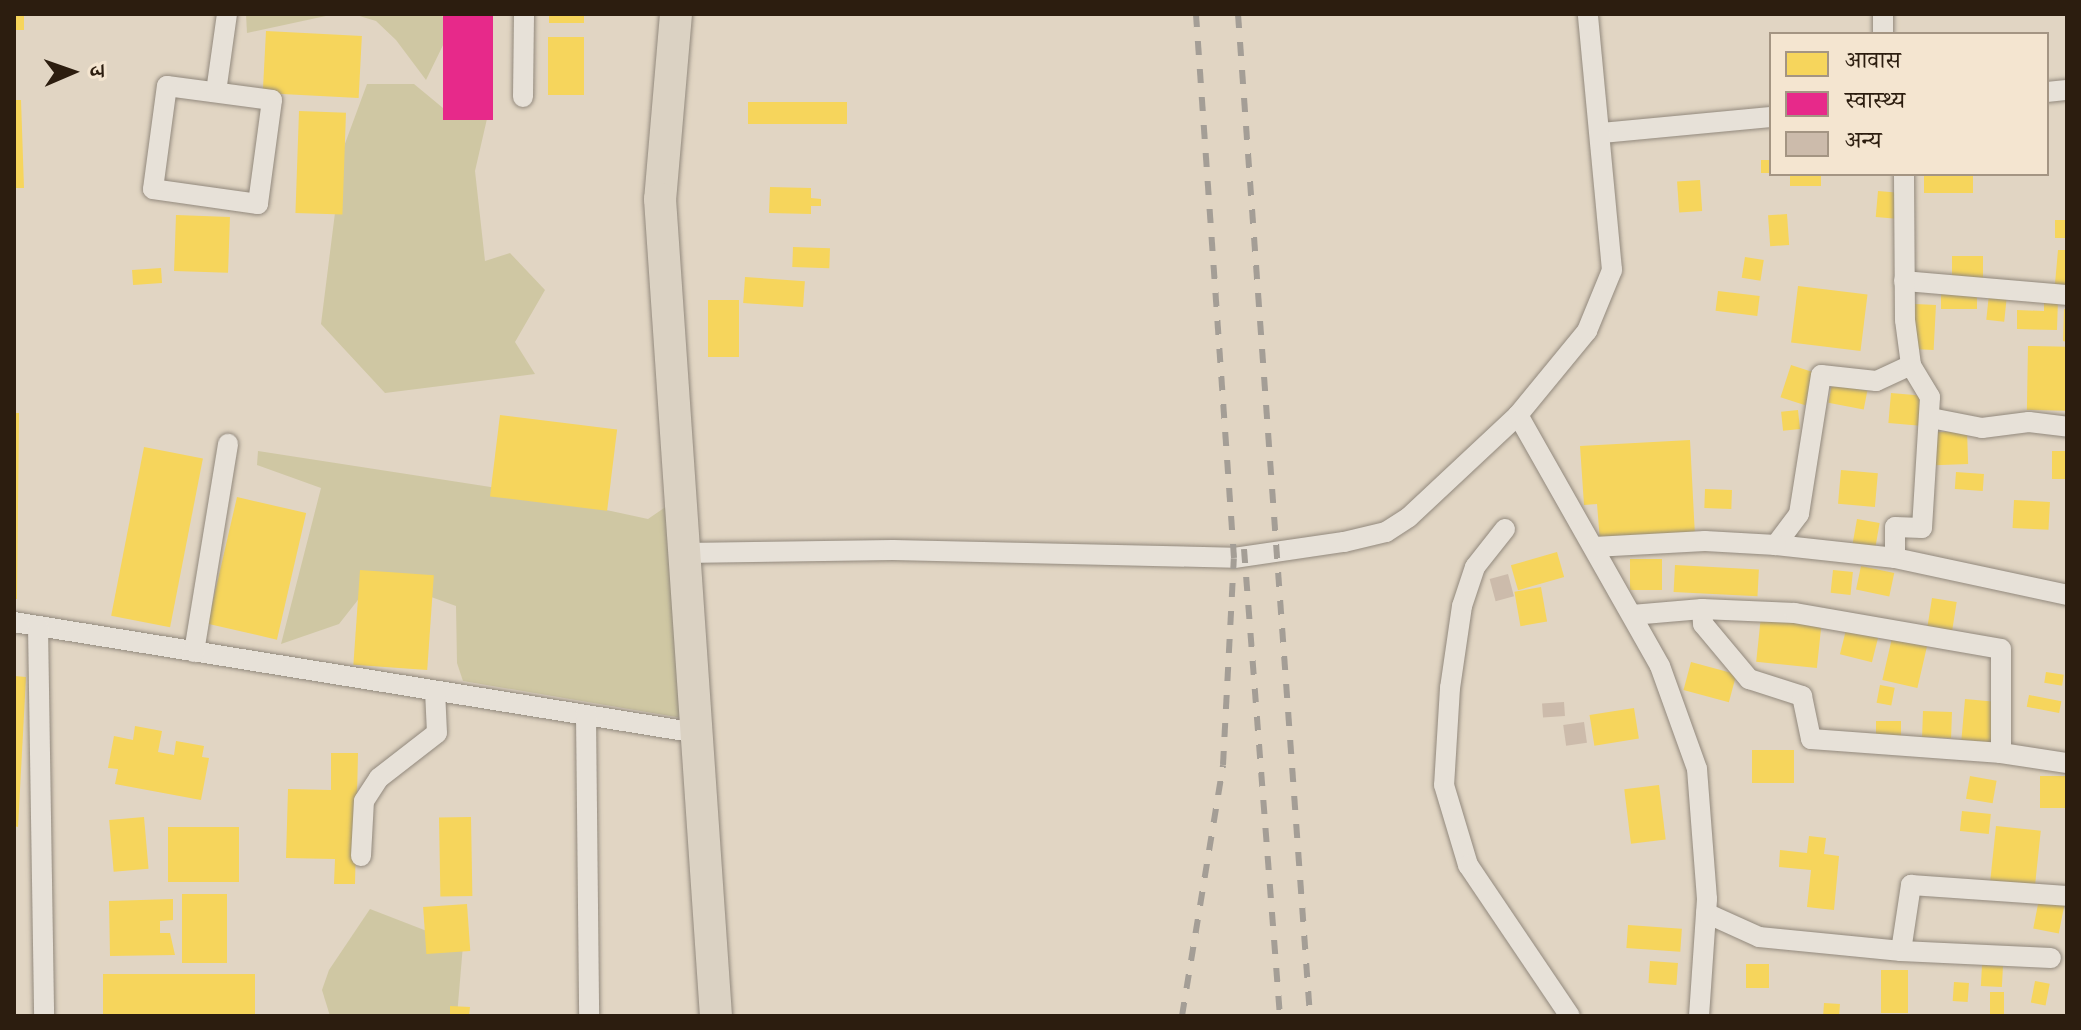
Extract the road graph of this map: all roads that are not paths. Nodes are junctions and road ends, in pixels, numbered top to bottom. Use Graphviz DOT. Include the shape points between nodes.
graph roads {
  1 [pos="227,14"];
  2 [pos="524,14"];
  3 [pos="676,14"];
  4 [pos="1588,14"];
  5 [pos="216,92"];
  6 [pos="523,97"];
  7 [pos="1769,117"];
  8 [pos="1601,133"];
  9 [pos="1904,176"];
  10 [pos="1904,281"];
  11 [pos="2067,295"];
  12 [pos="1911,365"];
  13 [pos="1518,415"];
  14 [pos="1936,419"];
  15 [pos="2067,427"];
  16 [pos="228,444"];
  17 [pos="1505,529"];
  18 [pos="1776,545"];
  19 [pos="1594,547"];
  20 [pos="684,553"];
  21 [pos="1895,558"];
  22 [pos="2067,595"];
  23 [pos="1702,609"];
  24 [pos="1632,615"];
  25 [pos="14,622"];
  26 [pos="38,626"];
  27 [pos="194,652"];
  28 [pos="435,691"];
  29 [pos="586,715"];
  30 [pos="697,733"];
  31 [pos="2001,753"];
  32 [pos="2067,763"];
  33 [pos="361,856"];
  34 [pos="2067,896"];
  35 [pos="1706,913"];
  36 [pos="1901,951"];
  37 [pos="2051,958"];
  38 [pos="44,1016"];
  39 [pos="589,1016"];
  40 [pos="716,1016"];
  41 [pos="1570,1016"];
  42 [pos="1699,1016"];
  1 -- 5 [label="street"];
  2 -- 6 [label="street"];
  3 -- 20 [label="main road" via="660,199"];
  4 -- 8 [label="street"];
  5 -- 5 [label="street" via="272,100 258,204 153,189 167,86"];
  7 -- 8 [label="street"];
  8 -- 13 [label="street" via="1612,270 1587,331"];
  9 -- 10 [label="street"];
  10 -- 11 [label="street"];
  10 -- 12 [label="street"];
  12 -- 18 [label="street" via="1876,381 1821,375 1799,514"];
  12 -- 21 [label="street" via="1930,397 1922,528 1895,527"];
  13 -- 19 [label="street"];
  13 -- 20 [label="street" via="1409,517 1386,532 1344,542 1234,558 893,550"];
  14 -- 15 [label="street" via="1982,428 2029,422"];
  16 -- 27 [label="street"];
  17 -- 41 [label="street" via="1475,567 1462,606 1444,785 1468,865"];
  18 -- 19 [label="street" via="1705,541"];
  18 -- 21 [label="street"];
  19 -- 24 [label="street"];
  20 -- 30 [label="main road"];
  21 -- 22 [label="street"];
  23 -- 24 [label="street"];
  23 -- 31 [label="street" via="1703,624 1749,679 1802,696 1811,739"];
  23 -- 31 [label="street" via="1795,613 2001,649"];
  24 -- 35 [label="street" via="1660,666 1697,769"];
  25 -- 26 [label="street"];
  26 -- 27 [label="street"];
  26 -- 38 [label="street"];
  27 -- 28 [label="street"];
  28 -- 29 [label="street"];
  28 -- 33 [label="street" via="437,733 379,778 364,801"];
  29 -- 30 [label="street"];
  29 -- 39 [label="street"];
  30 -- 40 [label="main road"];
  31 -- 32 [label="street"];
  34 -- 36 [label="street" via="1911,885"];
  35 -- 36 [label="street" via="1759,937"];
  35 -- 42 [label="street"];
  36 -- 37 [label="street"];
}
